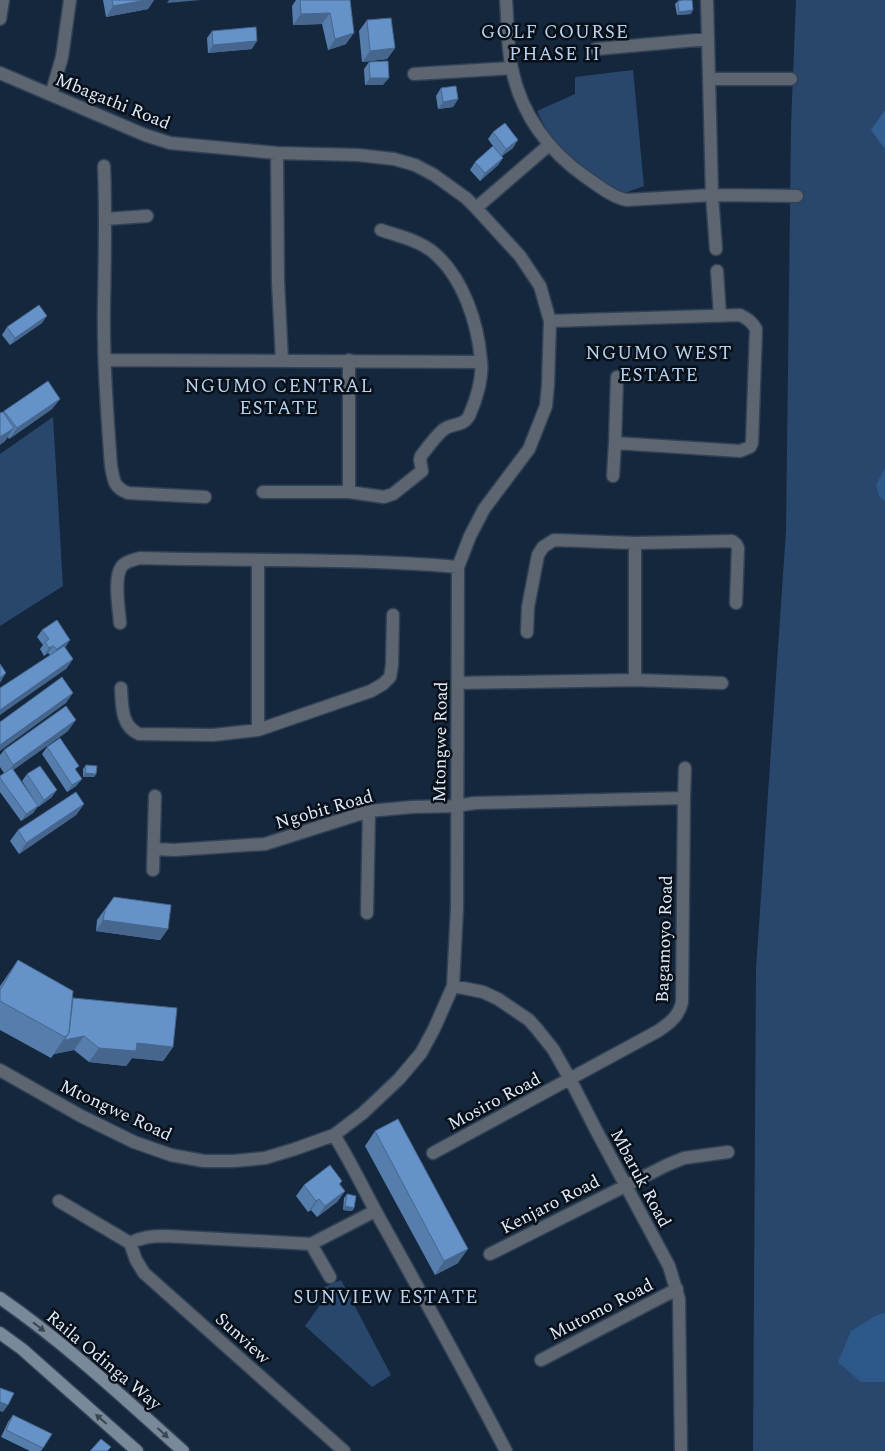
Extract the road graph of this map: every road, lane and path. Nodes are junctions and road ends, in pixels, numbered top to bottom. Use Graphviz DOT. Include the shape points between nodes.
graph roads {
  1 [pos="3,0"];
  2 [pos="70,0"];
  3 [pos="506,0"];
  4 [pos="707,0"];
  5 [pos="0,20"];
  6 [pos="708,39"];
  7 [pos="596,49"];
  8 [pos="512,68"];
  9 [pos="0,72"];
  10 [pos="414,74"];
  11 [pos="710,79"];
  12 [pos="792,79"];
  13 [pos="51,95"];
  14 [pos="549,145"];
  15 [pos="277,153"];
  16 [pos="104,166"];
  17 [pos="712,195"];
  18 [pos="797,196"];
  19 [pos="476,208"];
  20 [pos="147,216"];
  21 [pos="106,219"];
  22 [pos="381,230"];
  23 [pos="716,249"];
  24 [pos="717,271"];
  25 [pos="720,316"];
  26 [pos="550,322"];
  27 [pos="105,360"];
  28 [pos="348,360"];
  29 [pos="282,361"];
  30 [pos="482,362"];
  31 [pos="617,377"];
  32 [pos="614,443"];
  33 [pos="613,476"];
  34 [pos="263,492"];
  35 [pos="349,492"];
  36 [pos="205,497"];
  37 [pos="635,543"];
  38 [pos="258,561"];
  39 [pos="458,567"];
  40 [pos="736,603"];
  41 [pos="393,614"];
  42 [pos="120,623"];
  43 [pos="527,632"];
  44 [pos="635,680"];
  45 [pos="458,683"];
  46 [pos="722,683"];
  47 [pos="121,688"];
  48 [pos="258,730"];
  49 [pos="685,768"];
  50 [pos="155,796"];
  51 [pos="684,798"];
  52 [pos="456,806"];
  53 [pos="368,811"];
  54 [pos="155,849"];
  55 [pos="153,870"];
  56 [pos="367,913"];
  57 [pos="453,986"];
  58 [pos="0,1070"];
  59 [pos="570,1079"];
  60 [pos="334,1135"];
  61 [pos="728,1152"];
  62 [pos="433,1153"];
  63 [pos="626,1185"];
  64 [pos="59,1201"];
  65 [pos="375,1211"];
  66 [pos="130,1243"];
  67 [pos="311,1244"];
  68 [pos="490,1254"];
  69 [pos="330,1277"];
  70 [pos="677,1289"];
  71 [pos="0,1298"];
  72 [pos="0,1333"];
  73 [pos="541,1360"];
  74 [pos="138,1451"];
  75 [pos="183,1451"];
  76 [pos="344,1451"];
  77 [pos="506,1451"];
  78 [pos="681,1451"];
  1 -- 5 [label="street"];
  2 -- 13 [label="street" via="62,57"];
  3 -- 8 [label="street"];
  4 -- 6 [label="street"];
  6 -- 7 [label="street"];
  6 -- 11 [label="street"];
  8 -- 10 [label="street"];
  8 -- 14 [label="street" via="526,110"];
  9 -- 13 [label="street, Mbagathi Road"];
  11 -- 12 [label="street"];
  11 -- 17 [label="street"];
  13 -- 15 [label="street, Mbagathi Road" via="170,143"];
  14 -- 17 [label="street" via="577,171 623,200"];
  14 -- 19 [label="street"];
  15 -- 19 [label="street, Mtongwe Road" via="394,159 434,175"];
  15 -- 29 [label="street"];
  16 -- 21 [label="street"];
  17 -- 18 [label="street"];
  17 -- 23 [label="street"];
  19 -- 26 [label="street, Mtongwe Road" via="520,256 540,286"];
  20 -- 21 [label="street"];
  21 -- 27 [label="street"];
  22 -- 30 [label="street" via="433,252 455,276 473,321"];
  24 -- 25 [label="street"];
  25 -- 26 [label="street"];
  25 -- 32 [label="street" via="740,315 752,322 756,329 750,447 740,451"];
  26 -- 39 [label="street, Mtongwe Road" via="546,406 540,424 529,449 484,509"];
  27 -- 29 [label="street"];
  27 -- 36 [label="street" via="110,466 119,489 128,493"];
  28 -- 29 [label="street"];
  28 -- 30 [label="street"];
  28 -- 35 [label="street"];
  30 -- 35 [label="street" via="475,401 468,418 436,438 421,456 422,471 393,494 384,497"];
  31 -- 32 [label="street"];
  32 -- 33 [label="street"];
  34 -- 35 [label="street"];
  37 -- 40 [label="street" via="732,540 738,548"];
  37 -- 43 [label="street" via="548,542 538,555 528,607"];
  37 -- 44 [label="street"];
  38 -- 39 [label="street" via="338,560"];
  38 -- 42 [label="street" via="140,558 129,561 117,576"];
  38 -- 48 [label="street"];
  39 -- 45 [label="street, Mtongwe Road"];
  41 -- 48 [label="street" via="392,665 390,677 383,684"];
  44 -- 45 [label="street"];
  44 -- 46 [label="street"];
  45 -- 52 [label="street, Mtongwe Road"];
  47 -- 48 [label="street" via="123,716 129,728 139,734 214,735"];
  49 -- 51 [label="street, Bagamoyo Road"];
  50 -- 54 [label="street"];
  51 -- 52 [label="street, Ngobit Road"];
  51 -- 59 [label="street, Bagamoyo Road" via="681,1010 658,1032"];
  52 -- 53 [label="street, Ngobit Road"];
  52 -- 57 [label="street, Mtongwe Road" via="457,908"];
  53 -- 54 [label="street, Ngobit Road" via="265,844"];
  53 -- 56 [label="street"];
  54 -- 55 [label="street"];
  57 -- 59 [label="street, Mbaruk Road" via="483,992 529,1020 553,1049"];
  57 -- 60 [label="street, Mtongwe Road" via="421,1053 384,1094"];
  58 -- 60 [label="street, Mtongwe Road" via="81,1116 171,1156 204,1161 265,1158"];
  59 -- 62 [label="street, Mosiro Road"];
  59 -- 63 [label="street, Mbaruk Road"];
  60 -- 65 [label="street"];
  61 -- 63 [label="street, Kenjaro Road" via="684,1158"];
  63 -- 68 [label="street, Kenjaro Road"];
  63 -- 70 [label="street, Mbaruk Road" via="669,1266"];
  64 -- 66 [label="street"];
  65 -- 67 [label="street"];
  65 -- 77 [label="street"];
  66 -- 67 [label="street" via="139,1238 166,1236"];
  66 -- 76 [label="street, Sunview" via="144,1273"];
  67 -- 69 [label="street"];
  70 -- 73 [label="street, Mutomo Road"];
  70 -- 78 [label="street, Mbaruk Road"];
  71 -- 75 [label="main road, Raila Odinga Way, one-way" via="94,1372"];
  74 -- 72 [label="main road, one-way"];
}
